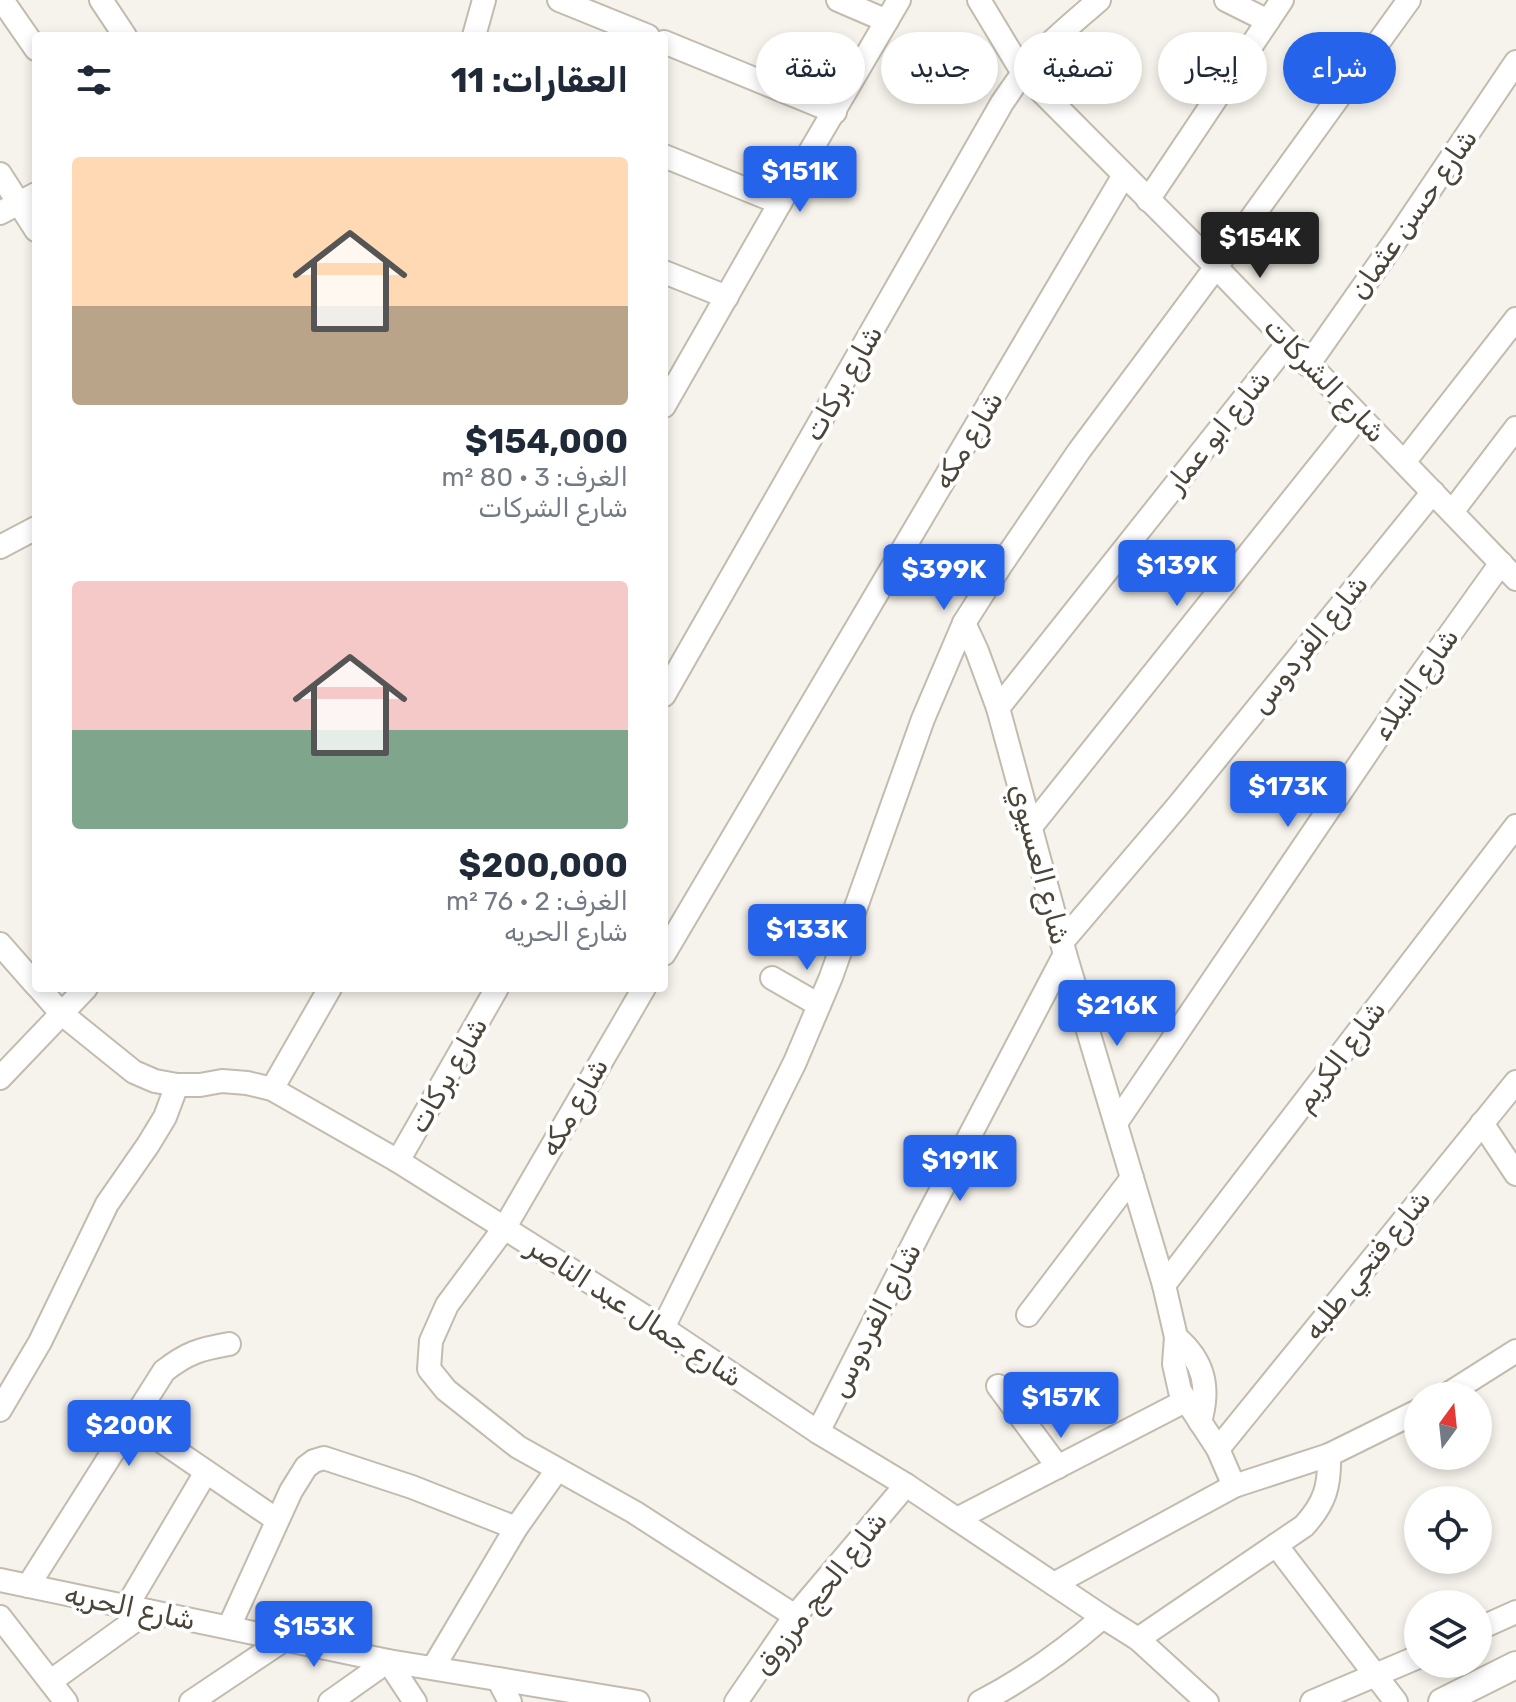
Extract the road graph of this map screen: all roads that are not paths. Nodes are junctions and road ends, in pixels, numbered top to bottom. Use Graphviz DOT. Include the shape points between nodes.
graph roads {
  1 [pos="2,0"];
  2 [pos="101,0"];
  3 [pos="484,0"];
  4 [pos="559,0"];
  5 [pos="838,0"];
  6 [pos="899,0"];
  7 [pos="979,0"];
  8 [pos="1226,0"];
  9 [pos="1282,0"];
  10 [pos="1409,0"];
  11 [pos="1095,1"];
  12 [pos="887,21"];
  13 [pos="1268,21"];
  14 [pos="122,32"];
  15 [pos="475,32"];
  16 [pos="638,32"];
  17 [pos="1061,32"];
  18 [pos="32,43"];
  19 [pos="668,44"];
  20 [pos="1014,59"];
  21 [pos="1516,62"];
  22 [pos="1014,86"];
  23 [pos="1054,104"];
  24 [pos="835,112"];
  25 [pos="668,158"];
  26 [pos="0,174"];
  27 [pos="1124,175"];
  28 [pos="1148,200"];
  29 [pos="18,203"];
  30 [pos="780,203"];
  31 [pos="32,224"];
  32 [pos="1216,267"];
  33 [pos="668,274"];
  34 [pos="727,297"];
  35 [pos="1516,319"];
  36 [pos="1288,343"];
  37 [pos="1308,365"];
  38 [pos="668,399"];
  39 [pos="1359,416"];
  40 [pos="1514,436"];
  41 [pos="1405,461"];
  42 [pos="1433,492"];
  43 [pos="1452,512"];
  44 [pos="32,530"];
  45 [pos="0,547"];
  46 [pos="1508,571"];
  47 [pos="964,623"];
  48 [pos="668,688"];
  49 [pos="998,708"];
  50 [pos="1516,826"];
  51 [pos="1030,828"];
  52 [pos="0,944"];
  53 [pos="668,947"];
  54 [pos="1063,948"];
  55 [pos="772,978"];
  56 [pos="32,979"];
  57 [pos="43,992"];
  58 [pos="82,992"];
  59 [pos="328,992"];
  60 [pos="495,992"];
  61 [pos="642,992"];
  62 [pos="819,1005"];
  63 [pos="62,1014"];
  64 [pos="0,1078"];
  65 [pos="1516,1082"];
  66 [pos="177,1085"];
  67 [pos="272,1089"];
  68 [pos="1116,1123"];
  69 [pos="1482,1123"];
  70 [pos="398,1161"];
  71 [pos="1516,1174"];
  72 [pos="1132,1178"];
  73 [pos="505,1227"];
  74 [pos="1164,1285"];
  75 [pos="1028,1315"];
  76 [pos="663,1328"];
  77 [pos="1176,1337"];
  78 [pos="229,1344"];
  79 [pos="1516,1351"];
  80 [pos="1467,1382"];
  81 [pos="998,1386"];
  82 [pos="1185,1401"];
  83 [pos="0,1410"];
  84 [pos="1404,1418"];
  85 [pos="132,1421"];
  86 [pos="1200,1422"];
  87 [pos="818,1432"];
  88 [pos="1218,1449"];
  89 [pos="1329,1455"];
  90 [pos="1058,1467"];
  91 [pos="557,1470"];
  92 [pos="206,1472"];
  93 [pos="906,1485"];
  94 [pos="1234,1486"];
  95 [pos="957,1519"];
  96 [pos="277,1520"];
  97 [pos="516,1528"];
  98 [pos="1276,1545"];
  99 [pos="0,1580"];
  100 [pos="1054,1584"];
  101 [pos="28,1586"];
  102 [pos="138,1609"];
  103 [pos="1516,1612"];
  104 [pos="795,1616"];
  105 [pos="0,1617"];
  106 [pos="1103,1617"];
  107 [pos="1492,1623"];
  108 [pos="229,1627"];
  109 [pos="285,1639"];
  110 [pos="1138,1639"];
  111 [pos="388,1661"];
  112 [pos="1404,1663"];
  113 [pos="1516,1665"];
  114 [pos="433,1668"];
  115 [pos="1376,1676"];
  116 [pos="498,1679"];
  117 [pos="51,1681"];
  118 [pos="66,1702"];
  119 [pos="191,1702"];
  120 [pos="330,1702"];
  121 [pos="415,1702"];
  122 [pos="510,1702"];
  123 [pos="638,1702"];
  124 [pos="736,1702"];
  125 [pos="980,1702"];
  126 [pos="1207,1702"];
  127 [pos="1312,1702"];
  128 [pos="1396,1702"];
  129 [pos="1442,1702"];
  1 -- 18 [label="street"];
  2 -- 14 [label="street"];
  3 -- 15 [label="street"];
  4 -- 16 [label="street"];
  5 -- 12 [label="street"];
  6 -- 12 [label="street"];
  7 -- 20 [label="street, شارع الشركات"];
  8 -- 13 [label="street"];
  9 -- 13 [label="street"];
  10 -- 32 [label="street"];
  11 -- 17 [label="street, شارع بركات"];
  12 -- 24 [label="street"];
  13 -- 28 [label="street"];
  19 -- 24 [label="street"];
  21 -- 37 [label="street, شارع حسن عثمان"];
  22 -- 48 [label="street, شارع بركات"];
  23 -- 27 [label="street, شارع الشركات"];
  24 -- 30 [label="street"];
  25 -- 30 [label="street"];
  26 -- 29 [label="street"];
  27 -- 28 [label="street, شارع الشركات"];
  27 -- 53 [label="street, شارع مكه"];
  28 -- 32 [label="street, شارع الشركات"];
  29 -- 31 [label="street"];
  30 -- 34 [label="street"];
  32 -- 36 [label="street, شارع الشركات"];
  32 -- 47 [label="street" via="1079,451"];
  33 -- 34 [label="street"];
  34 -- 38 [label="street"];
  35 -- 41 [label="street"];
  36 -- 37 [label="street, شارع الشركات"];
  36 -- 49 [label="street, شارع ابو عمار"];
  37 -- 39 [label="street, شارع الشركات"];
  39 -- 41 [label="street, شارع الشركات"];
  39 -- 51 [label="street"];
  40 -- 43 [label="street"];
  41 -- 42 [label="street, شارع الشركات"];
  42 -- 43 [label="street, شارع الشركات"];
  42 -- 54 [label="street, شارع الفردوس"];
  43 -- 46 [label="street, شارع الشركات"];
  44 -- 45 [label="street"];
  46 -- 68 [label="street, شارع النبلاء" via="1403,700"];
  47 -- 49 [label="street, شارع العسيوي"];
  47 -- 62 [label="street" via="923,719"];
  49 -- 51 [label="street, شارع العسيوي"];
  50 -- 74 [label="street, شارع الكريم"];
  51 -- 54 [label="street, شارع العسيوي"];
  52 -- 56 [label="street, شارع جمال عبد الناصر"];
  54 -- 68 [label="street, شارع العسيوي"];
  54 -- 87 [label="street, شارع الفردوس"];
  55 -- 62 [label="street"];
  57 -- 63 [label="street, شارع جمال عبد الناصر"];
  58 -- 63 [label="street"];
  59 -- 67 [label="street"];
  60 -- 70 [label="street, شارع بركات"];
  61 -- 73 [label="street, شارع مكه"];
  62 -- 76 [label="street"];
  63 -- 64 [label="street"];
  63 -- 66 [label="street, شارع جمال عبد الناصر" via="134,1072"];
  65 -- 69 [label="street, شارع فتحي طلبه"];
  66 -- 67 [label="street, شارع جمال عبد الناصر" via="222,1081"];
  66 -- 83 [label="street" via="165,1117 107,1204 40,1342"];
  67 -- 70 [label="street, شارع جمال عبد الناصر"];
  68 -- 72 [label="street, شارع العسيوي"];
  69 -- 71 [label="street"];
  69 -- 88 [label="street, شارع فتحي طلبه"];
  70 -- 73 [label="street, شارع جمال عبد الناصر"];
  72 -- 74 [label="street, شارع العسيوي"];
  72 -- 75 [label="street"];
  73 -- 76 [label="street, شارع جمال عبد الناصر"];
  73 -- 91 [label="street, شارع مكه" via="447,1305 431,1341 429,1369 446,1390 518,1447"];
  74 -- 77 [label="street, شارع العسيوي"];
  76 -- 87 [label="street, شارع جمال عبد الناصر"];
  77 -- 82 [label="street, شارع العسيوي" via="1174,1364"];
  77 -- 86 [label="street, شارع العسيوي" via="1189,1348 1203,1376"];
  78 -- 85 [label="street" via="198,1350 171,1365"];
  79 -- 80 [label="street"];
  81 -- 90 [label="street"];
  82 -- 86 [label="street, شارع العسيوي"];
  82 -- 90 [label="street"];
  84 -- 89 [label="street"];
  85 -- 92 [label="street"];
  85 -- 101 [label="street"];
  86 -- 88 [label="street, شارع العسيوي"];
  87 -- 93 [label="street, شارع جمال عبد الناصر"];
  88 -- 94 [label="street, شارع العسيوي"];
  89 -- 94 [label="street"];
  89 -- 98 [label="street" via="1330,1475 1316,1513"];
  90 -- 95 [label="street"];
  91 -- 97 [label="street"];
  91 -- 104 [label="street" via="634,1512"];
  92 -- 96 [label="street"];
  92 -- 102 [label="street"];
  93 -- 95 [label="street, شارع جمال عبد الناصر"];
  93 -- 104 [label="street, شارع الحج مرزوق"];
  94 -- 100 [label="street"];
  95 -- 100 [label="street, شارع جمال عبد الناصر"];
  96 -- 97 [label="street" via="306,1467 324,1458"];
  96 -- 108 [label="street"];
  97 -- 114 [label="street"];
  98 -- 110 [label="street"];
  98 -- 115 [label="street"];
  99 -- 101 [label="street, شارع الحريه"];
  100 -- 106 [label="street, شارع جمال عبد الناصر"];
  101 -- 102 [label="street, شارع الحريه"];
  102 -- 108 [label="street, شارع الحريه"];
  102 -- 117 [label="street"];
  103 -- 107 [label="street"];
  104 -- 124 [label="street, شارع الحج مرزوق"];
  105 -- 117 [label="street"];
  106 -- 110 [label="street, شارع جمال عبد الناصر"];
  106 -- 125 [label="street" via="1068,1647"];
  108 -- 109 [label="street, شارع الحريه"];
  109 -- 111 [label="street, شارع الحريه"];
  109 -- 119 [label="street"];
  110 -- 126 [label="street, شارع جمال عبد الناصر"];
  111 -- 114 [label="street, شارع الحريه"];
  111 -- 120 [label="street"];
  111 -- 121 [label="street"];
  112 -- 115 [label="street"];
  113 -- 129 [label="street"];
  114 -- 116 [label="street, شارع الحريه"];
  115 -- 127 [label="street"];
  115 -- 128 [label="street"];
  116 -- 122 [label="street"];
  116 -- 123 [label="street, شارع الحريه"];
  117 -- 118 [label="street"];
}
